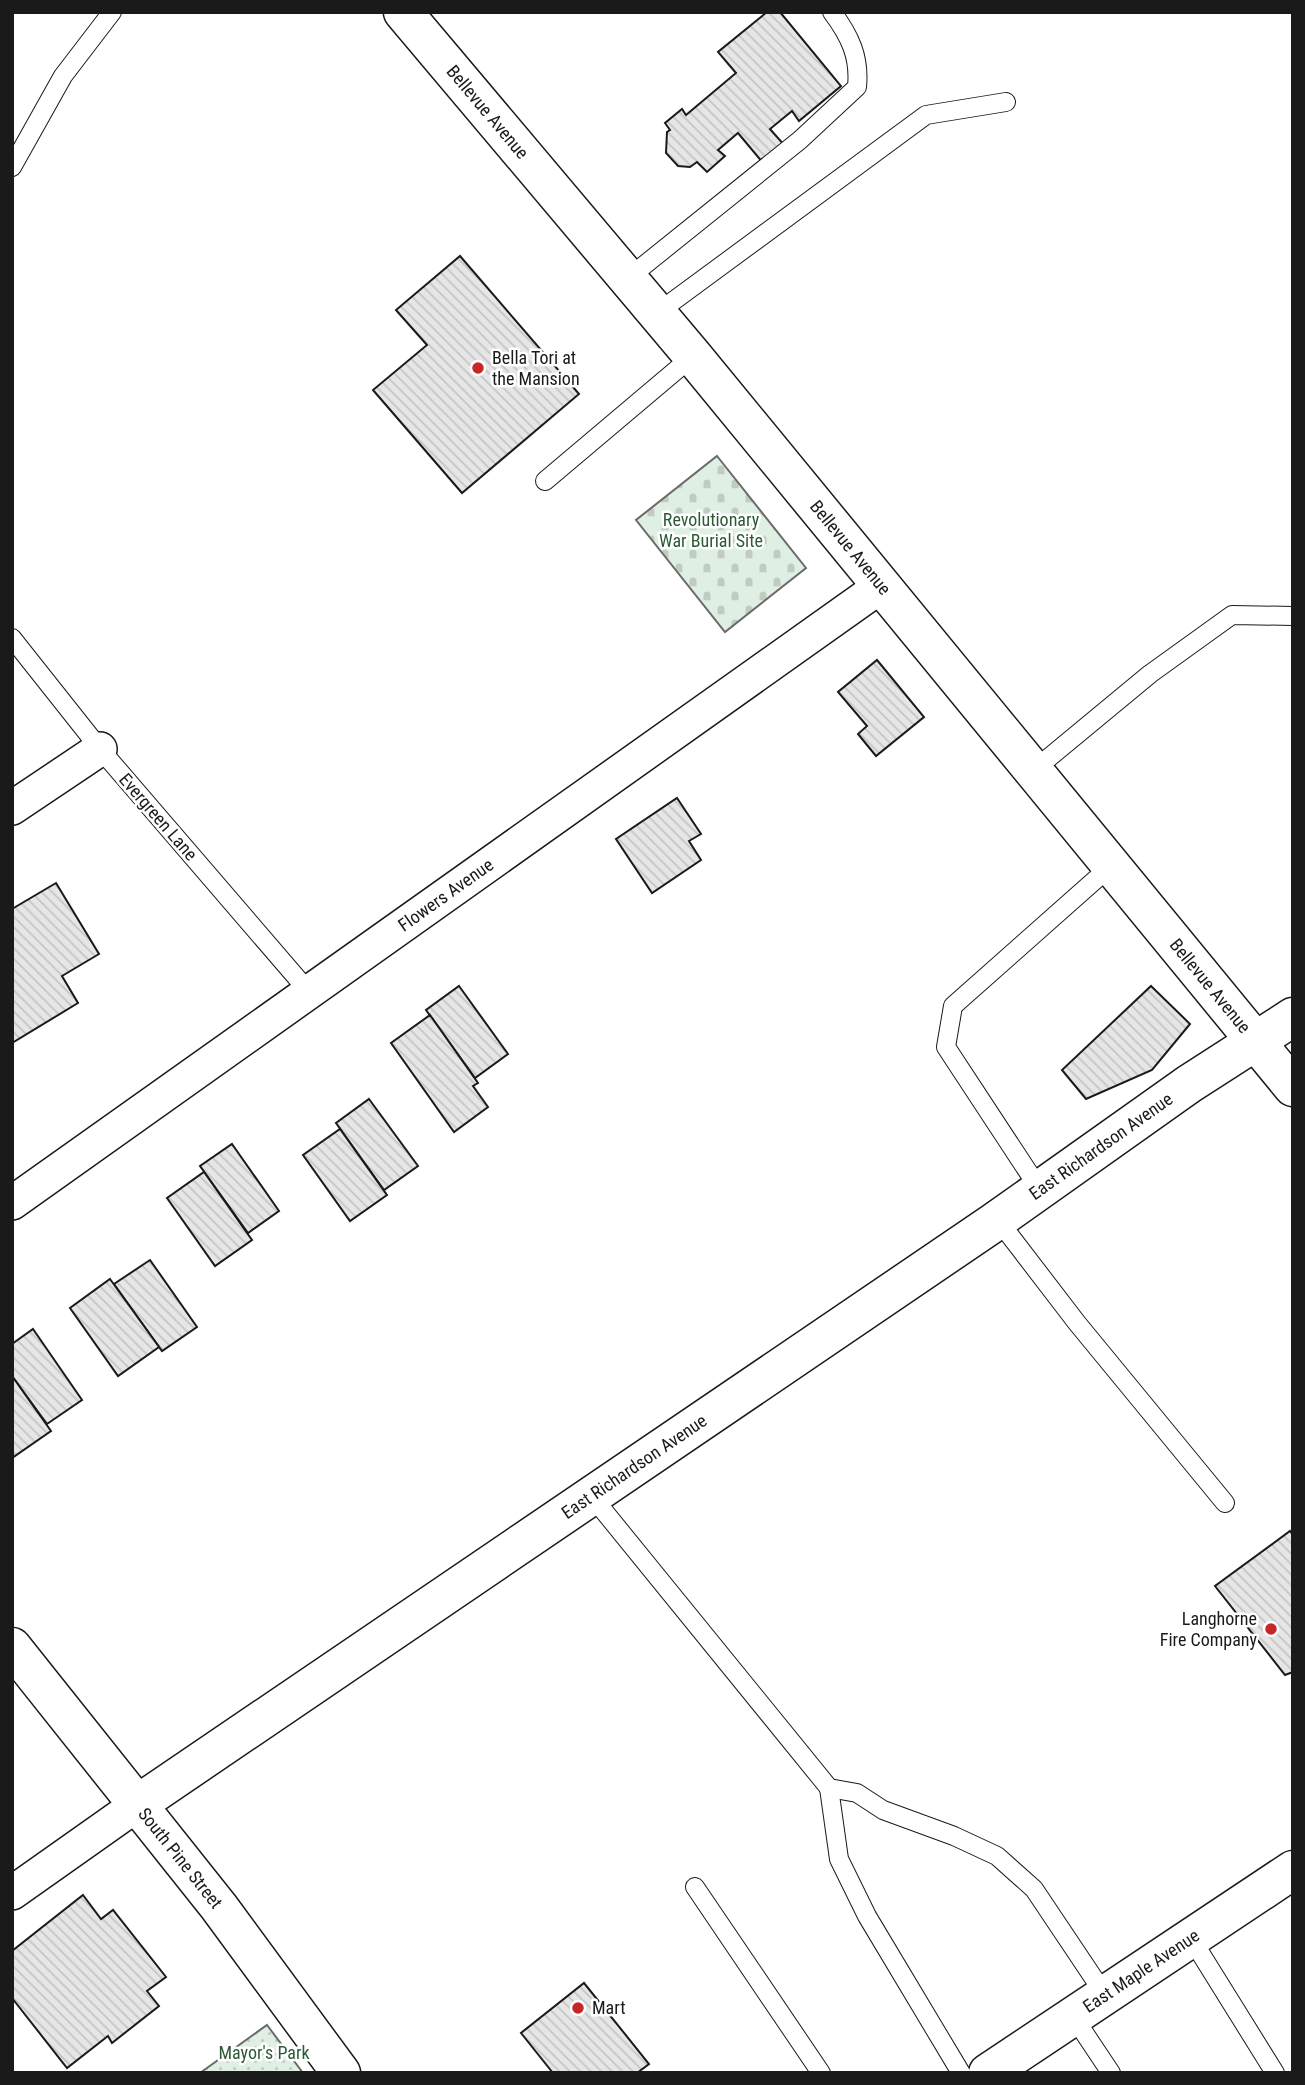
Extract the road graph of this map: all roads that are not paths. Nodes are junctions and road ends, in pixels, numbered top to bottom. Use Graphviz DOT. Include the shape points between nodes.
graph roads {
  1 [pos="112,12"];
  2 [pos="832,12"];
  3 [pos="410,15"];
  4 [pos="1006,102"];
  5 [pos="12,167"];
  6 [pos="627,279"];
  7 [pos="657,313"];
  8 [pos="693,356"];
  9 [pos="545,481"];
  10 [pos="881,586"];
  11 [pos="1293,616"];
  12 [pos="12,638"];
  13 [pos="100,749"];
  14 [pos="1034,770"];
  15 [pos="12,808"];
  16 [pos="1112,865"];
  17 [pos="309,992"];
  18 [pos="1293,1017"];
  19 [pos="1255,1042"];
  20 [pos="1293,1087"];
  21 [pos="1040,1191"];
  22 [pos="12,1203"];
  23 [pos="998,1220"];
  24 [pos="590,1494"];
  25 [pos="1226,1503"];
  26 [pos="12,1647"];
  27 [pos="829,1788"];
  28 [pos="138,1804"];
  29 [pos="1293,1870"];
  30 [pos="695,1887"];
  31 [pos="12,1893"];
  32 [pos="1191,1938"];
  33 [pos="1105,1995"];
  34 [pos="1073,2016"];
  35 [pos="983,2072"];
  36 [pos="341,2073"];
  37 [pos="821,2073"];
  38 [pos="1111,2073"];
  39 [pos="1275,2073"];
  1 -- 5 [label="lane" via="63,76"];
  2 -- 6 [label="lane" via="860,65 857,87 800,140"];
  3 -- 6 [label="street, Bellevue Avenue"];
  4 -- 7 [label="lane" via="926,115"];
  6 -- 7 [label="street, Bellevue Avenue"];
  7 -- 8 [label="street, Bellevue Avenue"];
  8 -- 9 [label="lane"];
  8 -- 10 [label="street, Bellevue Avenue"];
  10 -- 14 [label="street, Bellevue Avenue"];
  10 -- 17 [label="street, Flowers Avenue"];
  11 -- 14 [label="lane" via="1232,615 1150,674"];
  12 -- 13 [label="lane, Evergreen Lane"];
  13 -- 15 [label="street"];
  13 -- 17 [label="lane, Evergreen Lane"];
  14 -- 16 [label="street, Bellevue Avenue"];
  16 -- 19 [label="street, Bellevue Avenue"];
  16 -- 21 [label="lane" via="953,1006 946,1047"];
  17 -- 22 [label="street, Flowers Avenue"];
  18 -- 19 [label="street, East Richardson Avenue"];
  19 -- 20 [label="street, Bellevue Avenue"];
  19 -- 21 [label="street, East Richardson Avenue"];
  21 -- 23 [label="street, East Richardson Avenue"];
  23 -- 24 [label="street, East Richardson Avenue"];
  23 -- 25 [label="lane"];
  24 -- 27 [label="lane"];
  24 -- 28 [label="street, East Richardson Avenue"];
  26 -- 28 [label="street, South Pine Street"];
  27 -- 33 [label="lane" via="857,1793 883,1810 997,1856 1034,1889"];
  27 -- 35 [label="lane" via="839,1859 867,1916"];
  28 -- 31 [label="street, East Richardson Avenue"];
  28 -- 36 [label="street, South Pine Street"];
  29 -- 32 [label="street, East Maple Avenue"];
  30 -- 37 [label="lane"];
  32 -- 33 [label="street, East Maple Avenue"];
  32 -- 39 [label="lane"];
  33 -- 34 [label="street, East Maple Avenue"];
  34 -- 35 [label="street, East Maple Avenue"];
  34 -- 38 [label="lane"];
}
